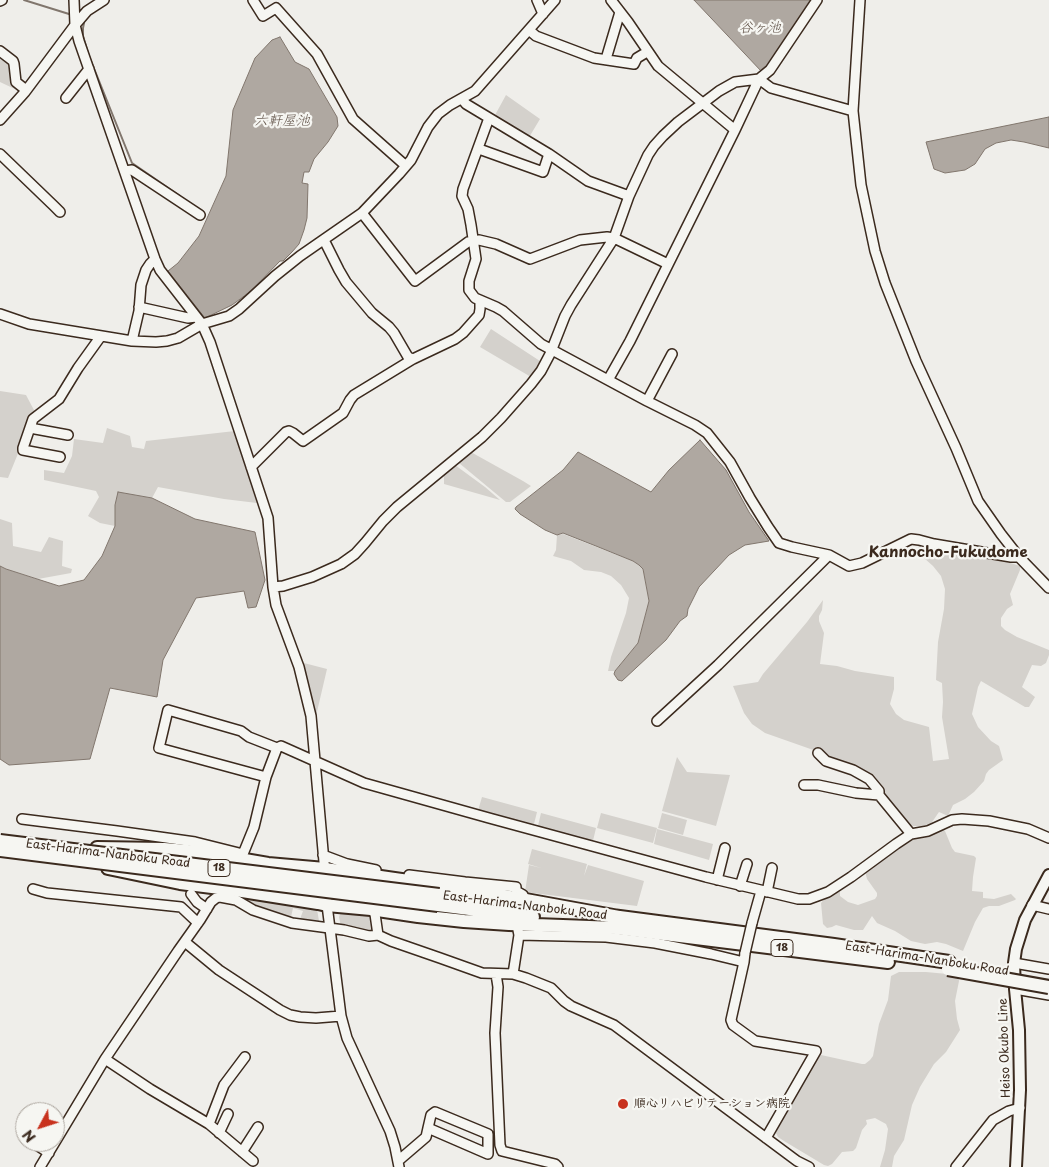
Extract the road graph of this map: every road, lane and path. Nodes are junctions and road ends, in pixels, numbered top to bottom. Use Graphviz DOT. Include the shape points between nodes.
graph roads {
  1 [pos="74,0"];
  2 [pos="104,0"];
  3 [pos="253,0"];
  4 [pos="537,0"];
  5 [pos="555,0"];
  6 [pos="611,0"];
  7 [pos="817,0"];
  8 [pos="860,0"];
  9 [pos="620,12"];
  10 [pos="543,14"];
  11 [pos="75,25"];
  12 [pos="529,30"];
  13 [pos="0,51"];
  14 [pos="647,52"];
  15 [pos="606,59"];
  16 [pos="89,69"];
  17 [pos="759,79"];
  18 [pos="26,90"];
  19 [pos="66,98"];
  20 [pos="462,99"];
  21 [pos="702,104"];
  22 [pos="854,111"];
  23 [pos="1,117"];
  24 [pos="489,118"];
  25 [pos="735,130"];
  26 [pos="479,149"];
  27 [pos="0,154"];
  28 [pos="549,154"];
  29 [pos="406,166"];
  30 [pos="125,171"];
  31 [pos="629,196"];
  32 [pos="60,212"];
  33 [pos="362,213"];
  34 [pos="200,215"];
  35 [pos="614,238"];
  36 [pos="324,240"];
  37 [pos="473,241"];
  38 [pos="155,260"];
  39 [pos="668,264"];
  40 [pos="480,301"];
  41 [pos="139,307"];
  42 [pos="0,314"];
  43 [pos="199,320"];
  44 [pos="101,336"];
  45 [pos="132,341"];
  46 [pos="552,349"];
  47 [pos="672,354"];
  48 [pos="413,359"];
  49 [pos="608,380"];
  50 [pos="647,401"];
  51 [pos="30,428"];
  52 [pos="68,435"];
  53 [pos="60,457"];
  54 [pos="251,467"];
  55 [pos="829,555"];
  56 [pos="1019,557"];
  57 [pos="273,587"];
  58 [pos="1049,588"];
  59 [pos="657,721"];
  60 [pos="277,748"];
  61 [pos="818,752"];
  62 [pos="316,761"];
  63 [pos="266,776"];
  64 [pos="804,785"];
  65 [pos="879,795"];
  66 [pos="22,819"];
  67 [pos="911,834"];
  68 [pos="1049,838"];
  69 [pos="0,841"];
  70 [pos="725,848"];
  71 [pos="0,850"];
  72 [pos="61,853"];
  73 [pos="323,855"];
  74 [pos="747,864"];
  75 [pos="772,868"];
  76 [pos="325,869"];
  77 [pos="1049,875"];
  78 [pos="717,880"];
  79 [pos="740,886"];
  80 [pos="764,891"];
  81 [pos="38,893"];
  82 [pos="191,894"];
  83 [pos="523,895"];
  84 [pos="1032,905"];
  85 [pos="327,906"];
  86 [pos="207,909"];
  87 [pos="371,909"];
  88 [pos="1049,909"];
  89 [pos="617,922"];
  90 [pos="198,923"];
  91 [pos="330,929"];
  92 [pos="378,935"];
  93 [pos="185,942"];
  94 [pos="745,958"];
  95 [pos="1014,963"];
  96 [pos="948,966"];
  97 [pos="1049,969"];
  98 [pos="496,974"];
  99 [pos="513,974"];
  100 [pos="1049,980"];
  101 [pos="1049,986"];
  102 [pos="1015,989"];
  103 [pos="1049,995"];
  104 [pos="341,1016"];
  105 [pos="245,1057"];
  106 [pos="105,1059"];
  107 [pos="1020,1108"];
  108 [pos="228,1114"];
  109 [pos="209,1124"];
  110 [pos="258,1127"];
  111 [pos="428,1128"];
  112 [pos="219,1133"];
  113 [pos="766,1138"];
  114 [pos="242,1152"];
  115 [pos="49,1153"];
  116 [pos="253,1161"];
  117 [pos="398,1164"];
  118 [pos="40,1167"];
  119 [pos="558,1167"];
  120 [pos="809,1167"];
  121 [pos="956,1167"];
  122 [pos="1016,1167"];
  1 -- 11 [label="street"];
  2 -- 11 [label="street"];
  3 -- 29 [label="street" via="263,16 276,8 317,54 353,119"];
  4 -- 10 [label="street"];
  5 -- 10 [label="street"];
  6 -- 9 [label="street"];
  7 -- 17 [label="street" via="770,70"];
  8 -- 22 [label="street"];
  9 -- 14 [label="street"];
  9 -- 15 [label="street"];
  10 -- 12 [label="street"];
  11 -- 16 [label="street"];
  11 -- 18 [label="street"];
  12 -- 15 [label="street" via="536,36 589,56"];
  12 -- 20 [label="street" via="475,91"];
  13 -- 18 [label="street" via="12,61 16,82"];
  14 -- 15 [label="street" via="634,64"];
  14 -- 21 [label="street" via="658,66"];
  16 -- 19 [label="street"];
  16 -- 30 [label="street"];
  17 -- 21 [label="street" via="735,82"];
  17 -- 22 [label="street" via="771,88"];
  17 -- 25 [label="street"];
  18 -- 23 [label="street"];
  20 -- 24 [label="street"];
  20 -- 29 [label="street" via="438,114"];
  21 -- 25 [label="street"];
  21 -- 31 [label="street" via="658,140"];
  22 -- 56 [label="street" via="861,185 885,283 978,501"];
  24 -- 26 [label="street"];
  24 -- 28 [label="street"];
  25 -- 39 [label="street"];
  26 -- 28 [label="street" via="543,172"];
  26 -- 37 [label="street" via="462,196 468,209"];
  27 -- 32 [label="street"];
  28 -- 31 [label="street" via="588,182"];
  29 -- 33 [label="street"];
  30 -- 34 [label="street" via="132,170"];
  30 -- 38 [label="street"];
  31 -- 35 [label="street"];
  33 -- 36 [label="street"];
  33 -- 37 [label="street" via="415,281"];
  35 -- 37 [label="street" via="580,240 530,259 496,244"];
  35 -- 39 [label="street"];
  35 -- 46 [label="street" via="568,310"];
  36 -- 43 [label="street" via="229,316"];
  36 -- 48 [label="street" via="346,282 372,313 389,327"];
  37 -- 40 [label="street" via="476,259 469,290"];
  38 -- 41 [label="street" via="141,285"];
  38 -- 43 [label="street"];
  39 -- 49 [label="street"];
  40 -- 46 [label="street" via="496,307 541,344"];
  40 -- 48 [label="street" via="479,315 463,333"];
  41 -- 43 [label="street"];
  41 -- 45 [label="street"];
  42 -- 44 [label="street" via="29,324"];
  43 -- 45 [label="street" via="178,338"];
  43 -- 54 [label="street" via="210,342"];
  44 -- 45 [label="street"];
  44 -- 51 [label="street" via="59,399 36,417"];
  46 -- 49 [label="street"];
  46 -- 57 [label="street" via="541,371 502,418 397,507 355,554 312,577"];
  47 -- 50 [label="street"];
  48 -- 54 [label="street" via="354,395 342,413 303,441 286,432"];
  49 -- 50 [label="street"];
  50 -- 55 [label="street" via="707,433 730,462 779,542"];
  51 -- 52 [label="street"];
  51 -- 53 [label="street" via="23,450"];
  54 -- 57 [label="street" via="268,518"];
  55 -- 56 [label="street" via="849,566 856,565 911,539"];
  55 -- 59 [label="street"];
  56 -- 58 [label="street"];
  57 -- 62 [label="street" via="276,605 299,667 311,716"];
  60 -- 62 [label="street" via="281,746"];
  60 -- 63 [label="street"];
  60 -- 63 [label="street" via="241,731 168,710 159,748"];
  61 -- 65 [label="street" via="826,761 869,779"];
  62 -- 73 [label="street"];
  62 -- 78 [label="street" via="364,783"];
  63 -- 66 [label="street" via="254,827 243,854 195,842"];
  64 -- 65 [label="street"];
  65 -- 67 [label="street"];
  67 -- 68 [label="street" via="962,818 1028,829"];
  67 -- 80 [label="street" via="828,892 798,899"];
  69 -- 72 [label="highway, East-Harima-Nanboku Road / 18, bridge"];
  70 -- 78 [label="street"];
  71 -- 72 [label="highway, East-Harima-Nanboku Road / 18, bridge"];
  72 -- 76 [label="highway, 18, bridge" via="164,849"];
  72 -- 85 [label="highway, 18, bridge" via="140,876"];
  72 -- 89 [label="highway, East-Harima-Nanboku Road / 18, bridge"];
  73 -- 76 [label="street"];
  73 -- 83 [label="street" via="368,869 516,887 516,891"];
  74 -- 79 [label="street"];
  75 -- 80 [label="street"];
  76 -- 85 [label="street"];
  76 -- 89 [label="highway, 18" via="471,890"];
  77 -- 84 [label="main road, Heiso Okubo Line"];
  78 -- 79 [label="street"];
  79 -- 80 [label="street"];
  80 -- 94 [label="street, bridge" via="752,923"];
  81 -- 90 [label="street" via="181,908"];
  82 -- 86 [label="street"];
  84 -- 88 [label="street"];
  84 -- 95 [label="main road, Heiso Okubo Line" via="1020,934"];
  85 -- 87 [label="highway, 18"];
  85 -- 91 [label="street"];
  86 -- 90 [label="street"];
  86 -- 91 [label="street" via="220,897 236,900 292,923"];
  87 -- 89 [label="highway, 18" via="509,924"];
  87 -- 92 [label="street" via="375,914"];
  89 -- 96 [label="highway, East-Harima-Nanboku Road / 18"];
  90 -- 93 [label="street"];
  91 -- 92 [label="street"];
  91 -- 104 [label="street"];
  92 -- 98 [label="street" via="482,973"];
  93 -- 104 [label="street" via="219,970 290,1015"];
  93 -- 106 [label="street"];
  94 -- 99 [label="street" via="606,937 519,933"];
  94 -- 113 [label="street" via="731,1020 733,1025 755,1041 816,1051"];
  95 -- 97 [label="street"];
  95 -- 102 [label="main road, Heiso Okubo Line"];
  96 -- 100 [label="highway, East-Harima-Nanboku Road / 18"];
  96 -- 101 [label="highway, East-Harima-Nanboku Road / 18, bridge"];
  98 -- 99 [label="street"];
  98 -- 119 [label="street" via="498,987 492,1056 500,1145 502,1150"];
  99 -- 113 [label="street" via="551,988 571,1006 614,1025"];
  102 -- 103 [label="street"];
  102 -- 107 [label="main road, Heiso Okubo Line"];
  104 -- 117 [label="street" via="347,1038 390,1131"];
  105 -- 109 [label="street" via="224,1085"];
  106 -- 109 [label="street"];
  106 -- 115 [label="street"];
  107 -- 121 [label="street" via="993,1120"];
  107 -- 122 [label="main road, Heiso Okubo Line"];
  108 -- 112 [label="street"];
  109 -- 112 [label="street"];
  110 -- 114 [label="street"];
  111 -- 111 [label="street" via="435,1112 479,1130 488,1134 488,1154"];
  111 -- 117 [label="street" via="426,1137"];
  112 -- 114 [label="street"];
  113 -- 120 [label="street"];
  114 -- 116 [label="street"];
  115 -- 118 [label="street"];
}
